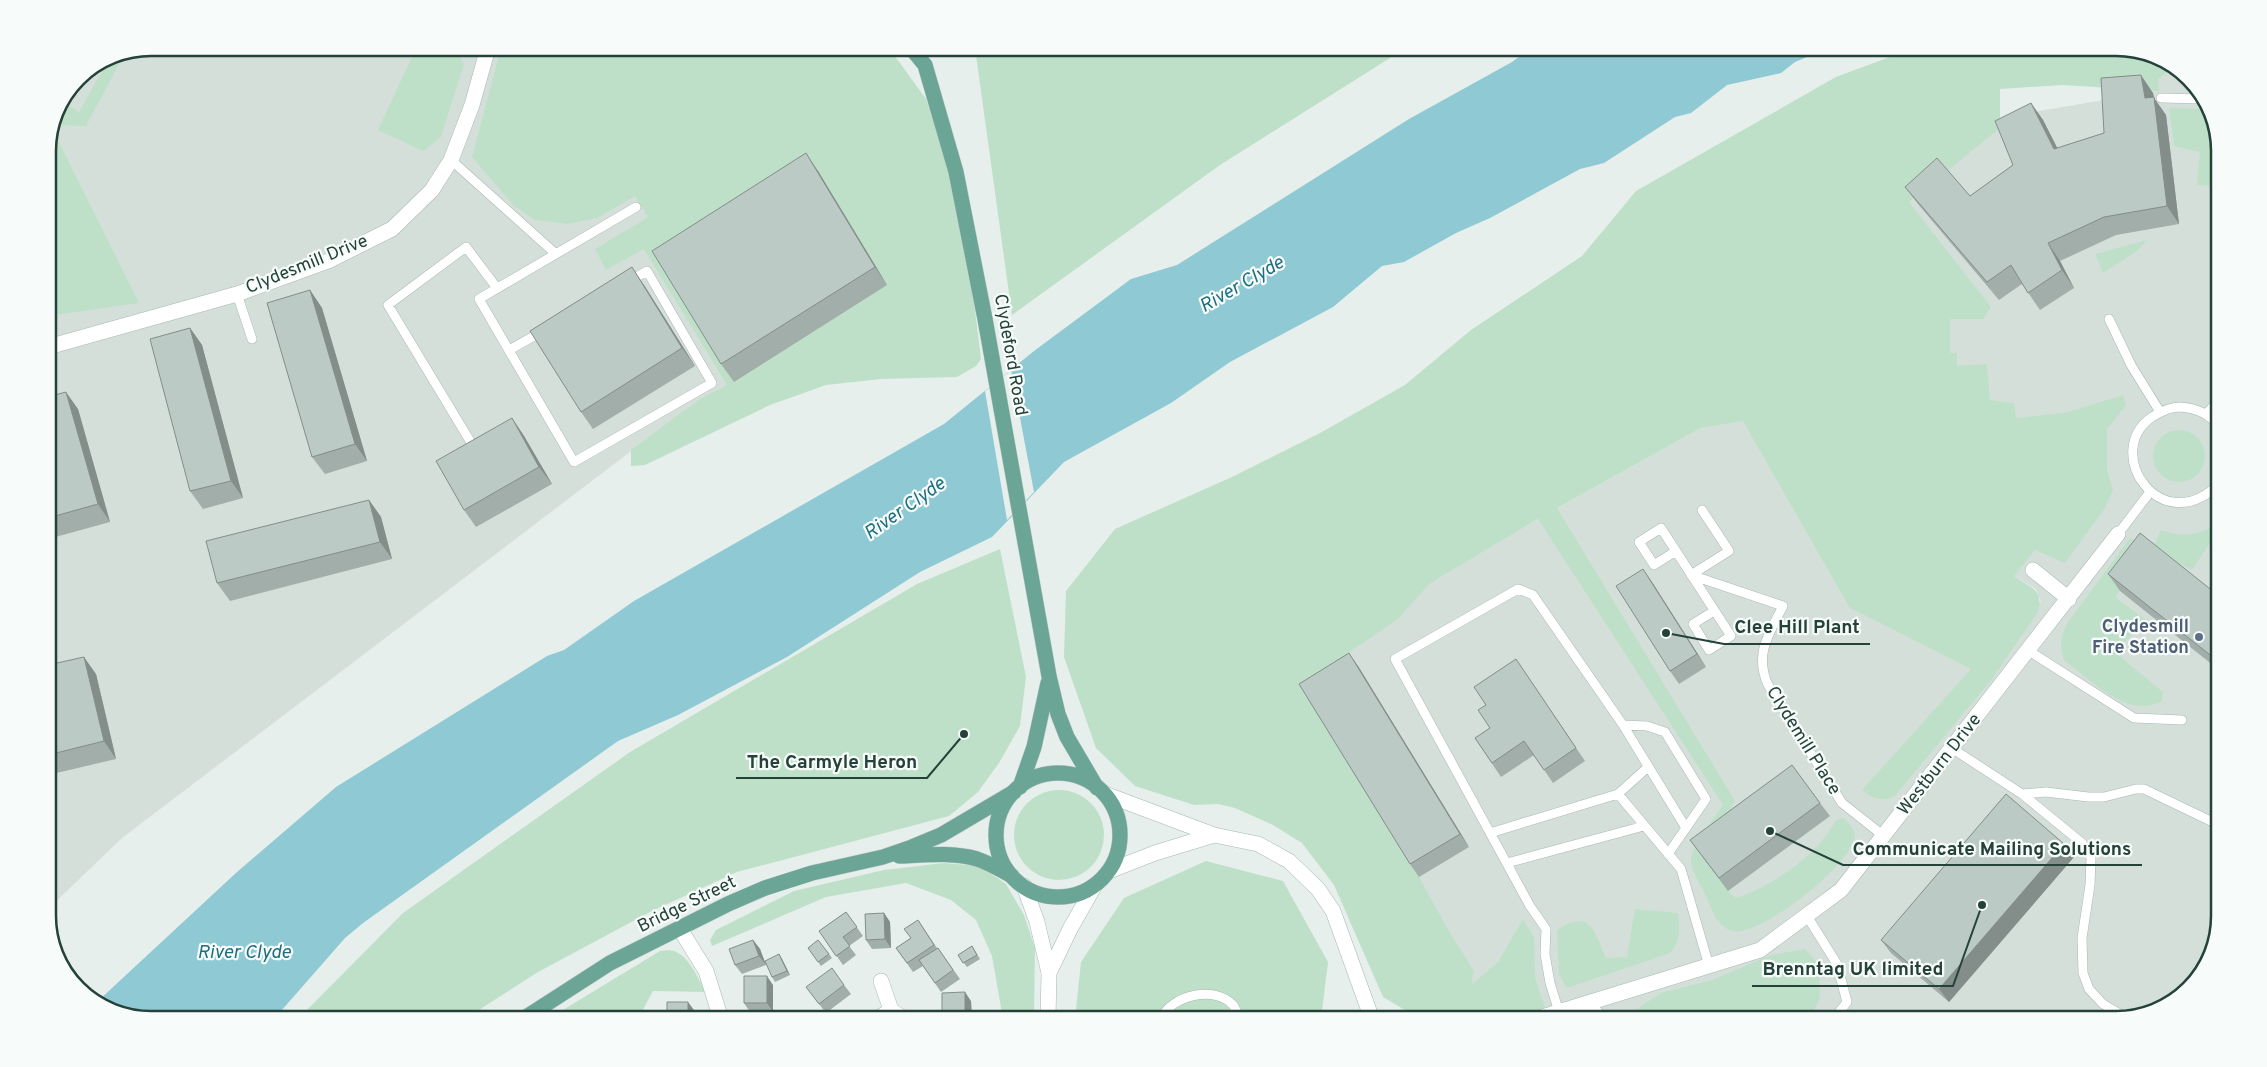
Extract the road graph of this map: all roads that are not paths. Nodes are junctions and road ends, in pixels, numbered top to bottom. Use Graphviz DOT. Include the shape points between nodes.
graph roads {
  1 [pos="486,56"];
  2 [pos="918,56"];
  3 [pos="2161,98"];
  4 [pos="2195,99"];
  5 [pos="451,160"];
  6 [pos="636,208"];
  7 [pos="556,254"];
  8 [pos="621,286"];
  9 [pos="497,288"];
  10 [pos="237,294"];
  11 [pos="2109,319"];
  12 [pos="552,325"];
  13 [pos="252,339"];
  14 [pos="56,346"];
  15 [pos="509,350"];
  16 [pos="2211,409"];
  17 [pos="2160,412"];
  18 [pos="2206,414"];
  19 [pos="2211,419"];
  20 [pos="473,446"];
  21 [pos="2150,492"];
  22 [pos="2211,492"];
  23 [pos="1702,510"];
  24 [pos="2118,534"];
  25 [pos="1676,551"];
  26 [pos="2033,570"];
  27 [pos="1692,575"];
  28 [pos="2069,599"];
  29 [pos="1714,611"];
  30 [pos="2028,651"];
  31 [pos="1049,676"];
  32 [pos="2182,720"];
  33 [pos="1622,725"];
  34 [pos="1953,749"];
  35 [pos="1648,767"];
  36 [pos="1017,790"];
  37 [pos="1101,791"];
  38 [pos="1618,794"];
  39 [pos="2022,794"];
  40 [pos="2211,821"];
  41 [pos="1644,826"];
  42 [pos="1686,828"];
  43 [pos="1490,833"];
  44 [pos="1214,835"];
  45 [pos="1885,837"];
  46 [pos="1668,854"];
  47 [pos="883,857"];
  48 [pos="1507,863"];
  49 [pos="1110,871"];
  50 [pos="1012,876"];
  51 [pos="1095,885"];
  52 [pos="1024,886"];
  53 [pos="1807,916"];
  54 [pos="680,929"];
  55 [pos="1710,966"];
  56 [pos="1049,973"];
  57 [pos="881,981"];
  58 [pos="1590,1002"];
  59 [pos="891,1010"];
  60 [pos="537,1011"];
  61 [pos="718,1011"];
  62 [pos="1048,1011"];
  63 [pos="1164,1011"];
  64 [pos="1236,1011"];
  65 [pos="1369,1011"];
  66 [pos="1559,1011"];
  67 [pos="1562,1011"];
  68 [pos="1597,1011"];
  69 [pos="1840,1011"];
  70 [pos="2115,1011"];
  1 -- 5 [label="street, Clydesmill Drive"];
  2 -- 31 [label="main road, Clydeford Road" via="925,65 956,172"];
  3 -- 4 [label="lane"];
  5 -- 7 [label="lane"];
  5 -- 10 [label="street, Clydesmill Drive" via="432,190 392,229 328,261"];
  6 -- 7 [label="lane"];
  7 -- 9 [label="lane"];
  8 -- 15 [label="lane" via="647,271 712,383 574,462"];
  9 -- 15 [label="lane" via="479,299"];
  9 -- 20 [label="lane" via="466,246 388,305"];
  10 -- 13 [label="lane"];
  10 -- 14 [label="street, Clydesmill Drive"];
  11 -- 17 [label="lane" via="2131,365"];
  12 -- 15 [label="lane"];
  16 -- 18 [label="lane"];
  17 -- 18 [label="lane" via="2175,407 2192,408"];
  17 -- 21 [label="lane" via="2137,434 2133,449 2134,465"];
  18 -- 19 [label="lane"];
  21 -- 22 [label="lane" via="2164,500 2187,502"];
  21 -- 24 [label="lane, Westburn Drive"];
  23 -- 27 [label="lane" via="1729,551"];
  24 -- 28 [label="street, Westburn Drive"];
  25 -- 27 [label="lane"];
  26 -- 28 [label="street"];
  27 -- 29 [label="lane"];
  27 -- 45 [label="lane, Clydemill Place" via="1783,606 1762,652 1763,674 1842,802"];
  28 -- 30 [label="street, Westburn Drive"];
  29 -- 29 [label="lane" via="1731,636 1710,650 1693,624"];
  30 -- 32 [label="lane" via="2134,718"];
  30 -- 34 [label="street, Westburn Drive"];
  31 -- 36 [label="main road, Clydeford Road" via="1034,747"];
  31 -- 37 [label="main road, Clydeford Road" via="1058,714"];
  33 -- 35 [label="lane"];
  33 -- 42 [label="lane" via="1647,726 1665,732 1670,740 1706,798"];
  33 -- 43 [label="lane" via="1533,595 1518,589 1395,659"];
  34 -- 39 [label="lane"];
  34 -- 45 [label="street, Westburn Drive"];
  35 -- 38 [label="lane"];
  35 -- 42 [label="lane"];
  36 -- 37 [label="main road" via="1030,780 1049,774 1070,774 1089,781"];
  36 -- 47 [label="main road, Bridge Street" via="941,835"];
  36 -- 50 [label="main road" via="1002,809 997,829 998,849 1005,868"];
  37 -- 44 [label="street"];
  37 -- 49 [label="main road" via="1116,812 1121,832 1118,852"];
  38 -- 41 [label="lane"];
  38 -- 43 [label="lane"];
  39 -- 40 [label="lane" via="2046,792 2096,797 2144,789"];
  39 -- 70 [label="lane" via="2082,843 2091,858 2082,938 2084,973 2089,989"];
  41 -- 46 [label="lane"];
  41 -- 48 [label="lane"];
  42 -- 46 [label="lane"];
  43 -- 48 [label="lane"];
  44 -- 49 [label="street"];
  44 -- 65 [label="street" via="1258,844 1289,861 1318,889 1333,911"];
  45 -- 53 [label="street, Westburn Drive" via="1841,890"];
  46 -- 55 [label="lane" via="1681,869"];
  47 -- 50 [label="main road, Bridge Street" via="963,856 978,859"];
  47 -- 54 [label="main road, Bridge Street" via="812,873 765,888"];
  48 -- 66 [label="lane" via="1546,929 1545,954"];
  49 -- 51 [label="main road"];
  50 -- 52 [label="main road"];
  51 -- 52 [label="main road" via="1077,895 1056,897 1036,893"];
  51 -- 56 [label="street"];
  52 -- 56 [label="street" via="1037,922"];
  53 -- 55 [label="street, Westburn Drive" via="1760,950"];
  53 -- 69 [label="lane" via="1837,964 1847,1002"];
  54 -- 60 [label="main road, Bridge Street" via="610,963"];
  54 -- 61 [label="street" via="706,970"];
  55 -- 58 [label="street, Westburn Drive"];
  56 -- 62 [label="street"];
  57 -- 59 [label="street"];
  58 -- 67 [label="street, Westburn Drive"];
  58 -- 68 [label="lane"];
  63 -- 64 [label="lane" via="1181,998 1212,994 1233,1005"];
}
